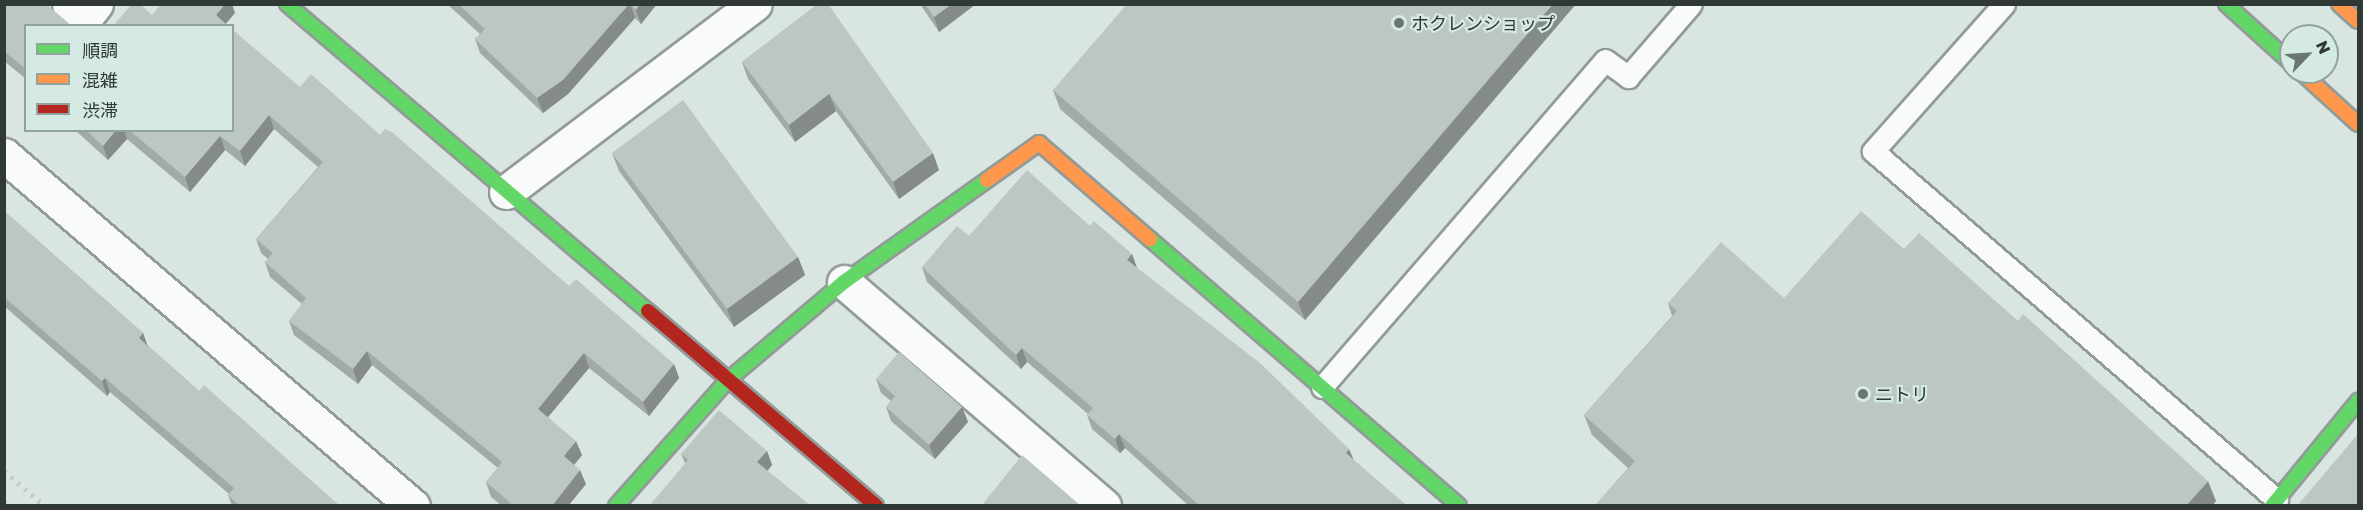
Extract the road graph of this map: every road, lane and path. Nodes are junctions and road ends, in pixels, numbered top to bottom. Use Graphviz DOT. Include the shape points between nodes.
graph roads {
  1 [pos="69,4"];
  2 [pos="96,4"];
  3 [pos="287,4"];
  4 [pos="1691,4"];
  5 [pos="2004,4"];
  6 [pos="2226,4"];
  7 [pos="2339,4"];
  8 [pos="752,5"];
  9 [pos="2358,21"];
  10 [pos="2279,52"];
  11 [pos="2314,84"];
  12 [pos="2358,124"];
  13 [pos="4,155"];
  14 [pos="506,192"];
  15 [pos="844,282"];
  16 [pos="728,380"];
  17 [pos="1322,387"];
  18 [pos="2358,401"];
  19 [pos="2274,503"];
  20 [pos="413,506"];
  21 [pos="616,506"];
  22 [pos="876,506"];
  23 [pos="1104,506"];
  24 [pos="1459,506"];
  1 -- 2 [label="street" via="85,18"];
  3 -- 14 [label="main road"];
  4 -- 17 [label="lane" via="1628,77 1605,60"];
  5 -- 19 [label="lane" via="1873,151"];
  6 -- 10 [label="main road"];
  7 -- 9 [label="main road"];
  8 -- 14 [label="street"];
  11 -- 12 [label="main road"];
  13 -- 20 [label="street"];
  14 -- 16 [label="main road"];
  15 -- 16 [label="main road"];
  15 -- 17 [label="main road" via="1039,142"];
  15 -- 23 [label="street"];
  16 -- 21 [label="main road"];
  16 -- 22 [label="main road"];
  17 -- 24 [label="main road"];
  18 -- 19 [label="main road"];
}
